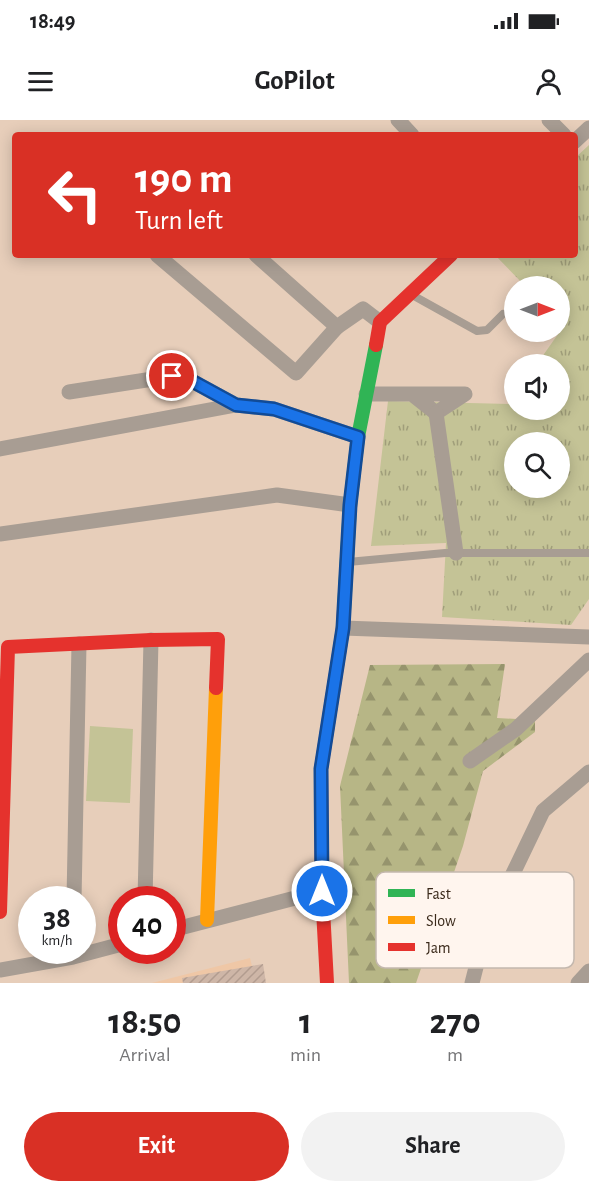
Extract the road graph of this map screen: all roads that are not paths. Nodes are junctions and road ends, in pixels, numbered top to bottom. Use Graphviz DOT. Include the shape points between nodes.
graph roads {
  1 [pos="398,120"];
  2 [pos="549,120"];
  3 [pos="589,128"];
  4 [pos="409,132"];
  5 [pos="561,132"];
  6 [pos="578,138"];
  7 [pos="161,258"];
  8 [pos="259,258"];
  9 [pos="448,258"];
  10 [pos="410,293"];
  11 [pos="503,314"];
  12 [pos="380,322"];
  13 [pos="337,327"];
  14 [pos="69,392"];
  15 [pos="366,394"];
  16 [pos="412,394"];
  17 [pos="236,405"];
  18 [pos="436,413"];
  19 [pos="358,437"];
  20 [pos="0,449"];
  21 [pos="350,505"];
  22 [pos="0,534"];
  23 [pos="456,553"];
  24 [pos="589,553"];
  25 [pos="347,562"];
  26 [pos="343,628"];
  27 [pos="589,637"];
  28 [pos="151,640"];
  29 [pos="79,644"];
  30 [pos="589,660"];
  31 [pos="471,761"];
  32 [pos="589,772"];
  33 [pos="514,872"];
  34 [pos="74,886"];
  35 [pos="145,886"];
  36 [pos="322,891"];
  37 [pos="0,912"];
  38 [pos="207,920"];
  39 [pos="186,926"];
  40 [pos="27,964"];
  41 [pos="476,968"];
  42 [pos="0,970"];
  43 [pos="589,971"];
  44 [pos="327,983"];
  45 [pos="472,983"];
  46 [pos="578,983"];
  1 -- 4 [label="street"];
  2 -- 5 [label="street"];
  3 -- 6 [label="street"];
  7 -- 13 [label="street" via="296,373"];
  8 -- 13 [label="street"];
  9 -- 10 [label="street"];
  10 -- 11 [label="lane" via="477,330 490,328"];
  10 -- 12 [label="street"];
  12 -- 13 [label="street" via="363,309"];
  12 -- 15 [label="street"];
  14 -- 17 [label="street" via="172,376 192,381"];
  15 -- 16 [label="street"];
  15 -- 19 [label="street"];
  16 -- 18 [label="street"];
  16 -- 18 [label="street" via="465,394"];
  17 -- 19 [label="street" via="274,409"];
  17 -- 20 [label="street"];
  18 -- 23 [label="street"];
  19 -- 21 [label="street"];
  21 -- 22 [label="street" via="277,495"];
  21 -- 25 [label="street"];
  23 -- 24 [label="lane"];
  23 -- 25 [label="lane"];
  25 -- 26 [label="street"];
  26 -- 27 [label="street"];
  26 -- 36 [label="street" via="321,769"];
  28 -- 29 [label="street"];
  28 -- 35 [label="street"];
  28 -- 38 [label="street" via="218,639"];
  29 -- 34 [label="street"];
  29 -- 37 [label="street" via="8,647"];
  30 -- 31 [label="street" via="516,729"];
  32 -- 33 [label="street" via="543,811"];
  36 -- 38 [label="street"];
  36 -- 44 [label="street"];
  38 -- 39 [label="street"];
  40 -- 42 [label="street"];
  41 -- 45 [label="street"];
  43 -- 46 [label="street"];
}
